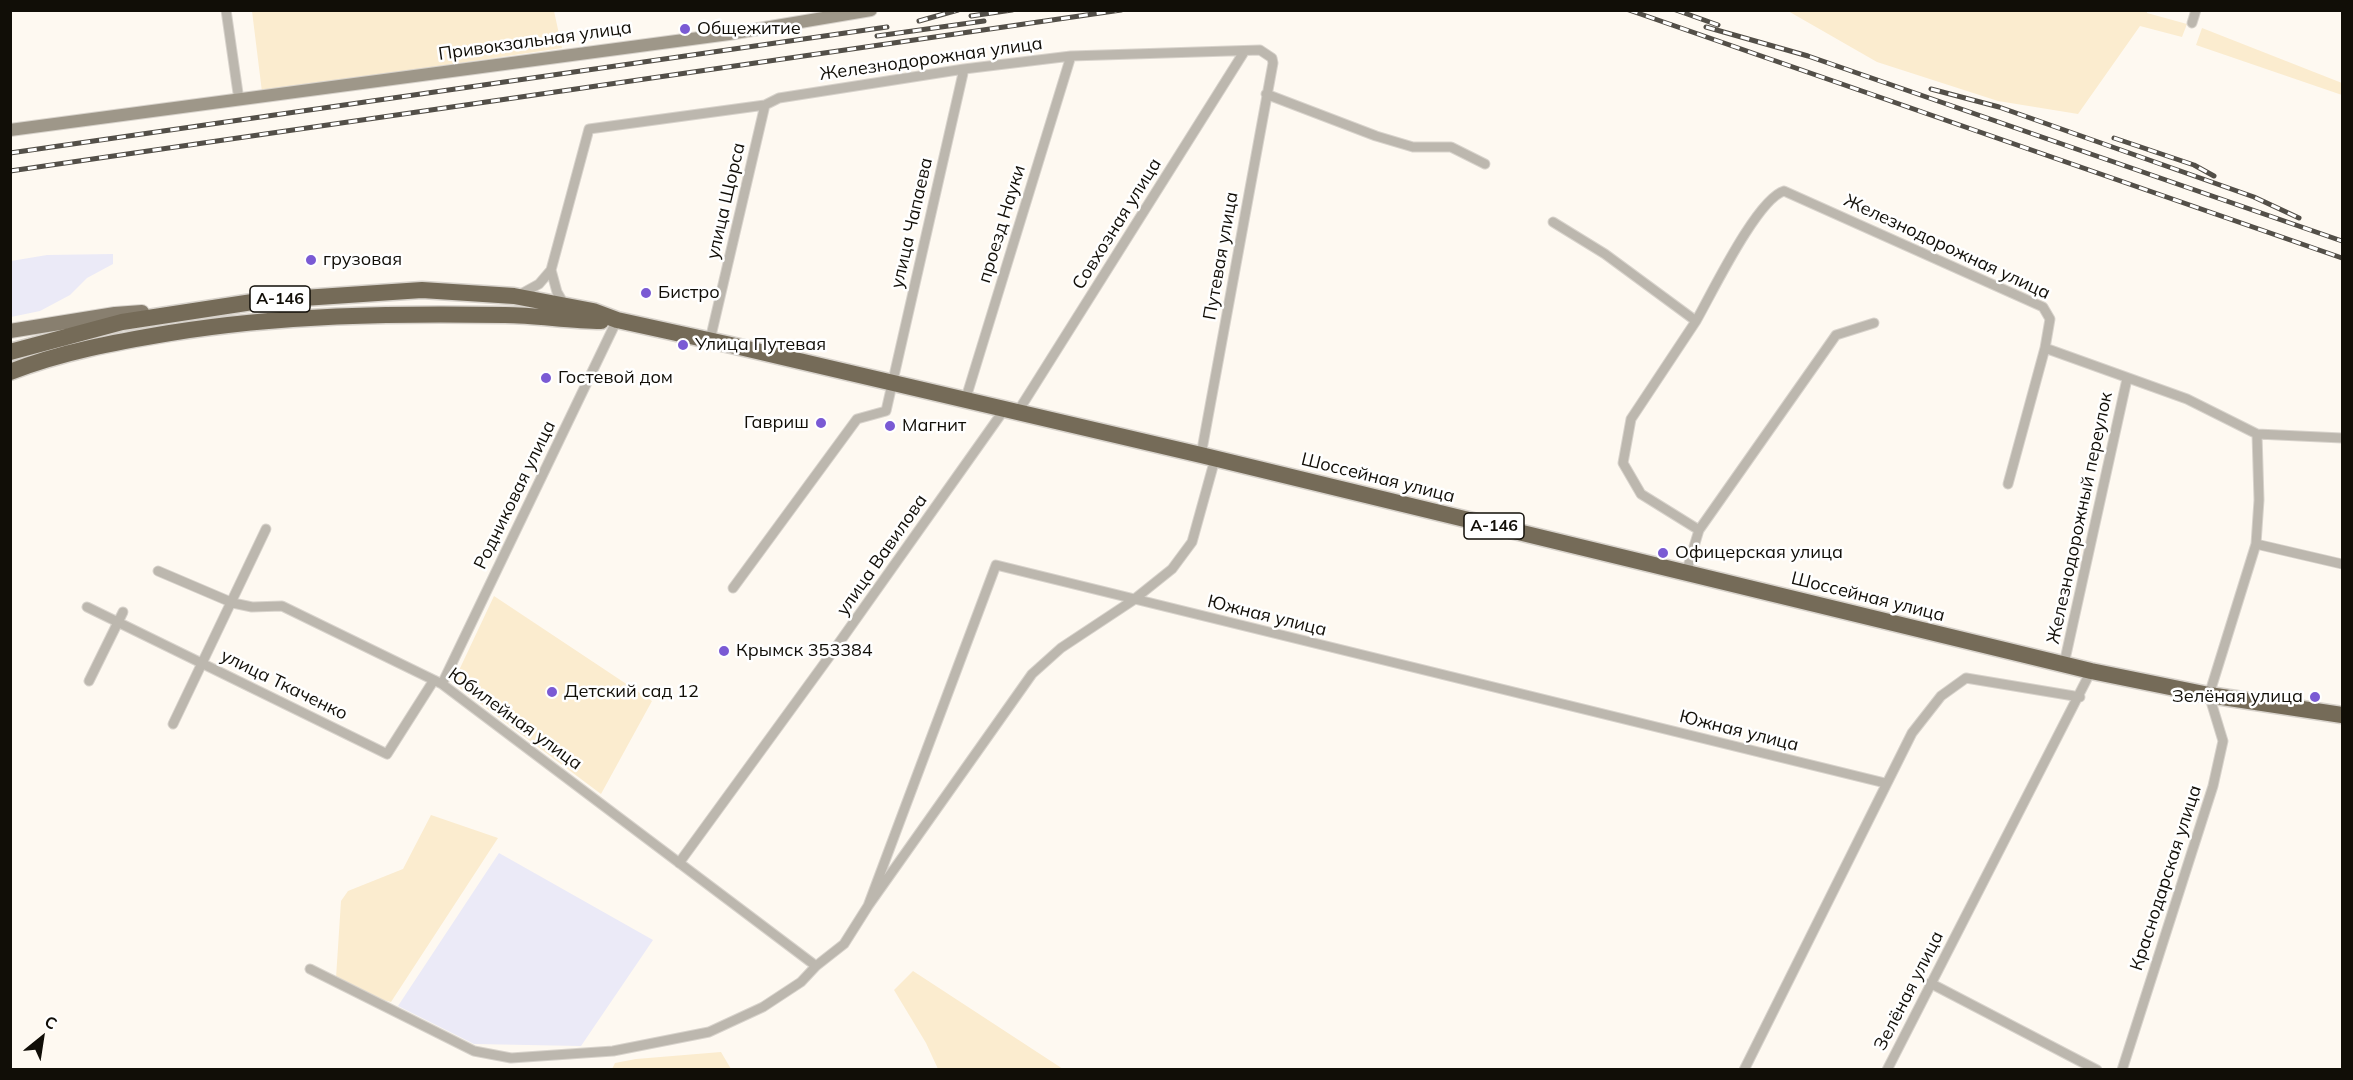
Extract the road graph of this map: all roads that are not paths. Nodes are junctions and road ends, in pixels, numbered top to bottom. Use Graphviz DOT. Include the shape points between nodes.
graph roads {
  1 [pos="226,10"];
  2 [pos="871,10"];
  3 [pos="2196,10"];
  4 [pos="2192,22"];
  5 [pos="1244,52"];
  6 [pos="1071,56"];
  7 [pos="1273,63"];
  8 [pos="964,69"];
  9 [pos="1266,94"];
  10 [pos="239,100"];
  11 [pos="765,105"];
  12 [pos="10,130"];
  13 [pos="1485,164"];
  14 [pos="1553,222"];
  15 [pos="551,270"];
  16 [pos="514,296"];
  17 [pos="564,304"];
  18 [pos="201,308"];
  19 [pos="617,320"];
  20 [pos="1696,321"];
  21 [pos="1874,323"];
  22 [pos="10,331"];
  23 [pos="710,340"];
  24 [pos="2045,348"];
  25 [pos="10,352"];
  26 [pos="10,372"];
  27 [pos="2127,379"];
  28 [pos="891,383"];
  29 [pos="965,401"];
  30 [pos="1010,412"];
  31 [pos="2257,434"];
  32 [pos="2343,438"];
  33 [pos="1208,457"];
  34 [pos="2008,484"];
  35 [pos="266,529"];
  36 [pos="1699,530"];
  37 [pos="2256,544"];
  38 [pos="2343,564"];
  39 [pos="158,571"];
  40 [pos="1686,573"];
  41 [pos="733,588"];
  42 [pos="1132,601"];
  43 [pos="233,603"];
  44 [pos="87,607"];
  45 [pos="123,612"];
  46 [pos="118,622"];
  47 [pos="202,663"];
  48 [pos="2064,664"];
  49 [pos="2091,671"];
  50 [pos="89,681"];
  51 [pos="438,682"];
  52 [pos="2210,695"];
  53 [pos="2080,697"];
  54 [pos="2343,715"];
  55 [pos="173,724"];
  56 [pos="1886,783"];
  57 [pos="679,863"];
  58 [pos="868,906"];
  59 [pos="816,966"];
  60 [pos="310,969"];
  61 [pos="1930,983"];
  62 [pos="1744,1070"];
  63 [pos="1887,1070"];
  64 [pos="2097,1070"];
  65 [pos="2122,1070"];
  1 -- 10 [label="street"];
  2 -- 10 [label="main road, Привокзальная улица" via="732,33"];
  3 -- 4 [label="street"];
  5 -- 6 [label="street, Железнодорожная улица"];
  5 -- 7 [label="street, Железнодорожная улица" via="1260,50"];
  5 -- 30 [label="street, Совхозная улица"];
  6 -- 8 [label="street, Железнодорожная улица"];
  6 -- 29 [label="street, проезд Науки"];
  7 -- 9 [label="street, Путевая улица"];
  8 -- 11 [label="street, Железнодорожная улица" via="779,98"];
  8 -- 28 [label="street, улица Чапаева"];
  9 -- 13 [label="street" via="1376,136 1413,147 1451,147"];
  9 -- 33 [label="street, Путевая улица"];
  10 -- 12 [label="main road, Привокзальная улица"];
  11 -- 15 [label="street, Железнодорожная улица" via="589,129"];
  11 -- 23 [label="street, улица Щорса"];
  14 -- 20 [label="street" via="1605,254"];
  15 -- 16 [label="street" via="530,291"];
  15 -- 17 [label="street"];
  16 -- 17 [label="highway, А-146"];
  16 -- 18 [label="highway, А-146" via="422,290 322,295"];
  17 -- 19 [label="highway, А-146"];
  18 -- 22 [label="main road, А-146" via="115,314"];
  18 -- 25 [label="highway, А-146" via="122,322"];
  19 -- 23 [label="highway, Шоссейная улица / А-146"];
  19 -- 26 [label="highway, А-146" via="420,314 261,320 129,340"];
  19 -- 51 [label="street, Родниковая улица"];
  20 -- 24 [label="street, Железнодорожная улица" via="1746,232 1773,194 1784,191 2043,307 2050,319"];
  20 -- 36 [label="street" via="1631,418 1623,463 1641,494"];
  21 -- 36 [label="street" via="1836,335"];
  23 -- 28 [label="highway, Шоссейная улица / А-146"];
  24 -- 27 [label="street"];
  24 -- 34 [label="street, Железнодорожная улица"];
  27 -- 31 [label="street" via="2187,399"];
  27 -- 48 [label="street, Железнодорожный переулок"];
  28 -- 29 [label="highway, Шоссейная улица / А-146"];
  28 -- 41 [label="street, улица Чапаева" via="886,411 857,419"];
  29 -- 30 [label="highway, Шоссейная улица / А-146"];
  30 -- 33 [label="highway, Шоссейная улица / А-146"];
  30 -- 57 [label="street, улица Вавилова"];
  31 -- 32 [label="street"];
  31 -- 37 [label="street"];
  33 -- 40 [label="highway, Шоссейная улица / А-146"];
  33 -- 42 [label="street, Путевая улица" via="1192,542 1172,569"];
  35 -- 43 [label="street"];
  36 -- 40 [label="street"];
  37 -- 38 [label="street"];
  37 -- 52 [label="street"];
  39 -- 43 [label="street, Юбилейная улица"];
  40 -- 48 [label="highway, Шоссейная улица / А-146"];
  42 -- 56 [label="street, Южная улица"];
  42 -- 58 [label="street, Путевая улица" via="1061,648 1032,674"];
  42 -- 58 [label="street, Южная улица" via="996,566"];
  43 -- 47 [label="street"];
  43 -- 51 [label="street, Юбилейная улица" via="282,606"];
  44 -- 46 [label="street, улица Ткаченко"];
  45 -- 46 [label="street"];
  46 -- 47 [label="street, улица Ткаченко"];
  46 -- 50 [label="street"];
  47 -- 51 [label="street, улица Ткаченко" via="387,754"];
  47 -- 55 [label="street"];
  48 -- 49 [label="highway, Шоссейная улица / А-146"];
  49 -- 52 [label="highway, Шоссейная улица / А-146"];
  49 -- 53 [label="street, Зелёная улица"];
  51 -- 57 [label="street, Юбилейная улица"];
  52 -- 54 [label="highway, Шоссейная улица / А-146"];
  52 -- 65 [label="street, Краснодарская улица" via="2223,741 2216,775"];
  53 -- 56 [label="street" via="1966,678 1941,696 1912,733"];
  53 -- 61 [label="street, Зелёная улица"];
  56 -- 62 [label="street"];
  57 -- 59 [label="street, Юбилейная улица"];
  58 -- 59 [label="street" via="844,944"];
  59 -- 60 [label="street" via="801,982 763,1007 709,1032 613,1051 511,1058 474,1051"];
  61 -- 63 [label="street, Зелёная улица"];
  61 -- 64 [label="street"];
}
